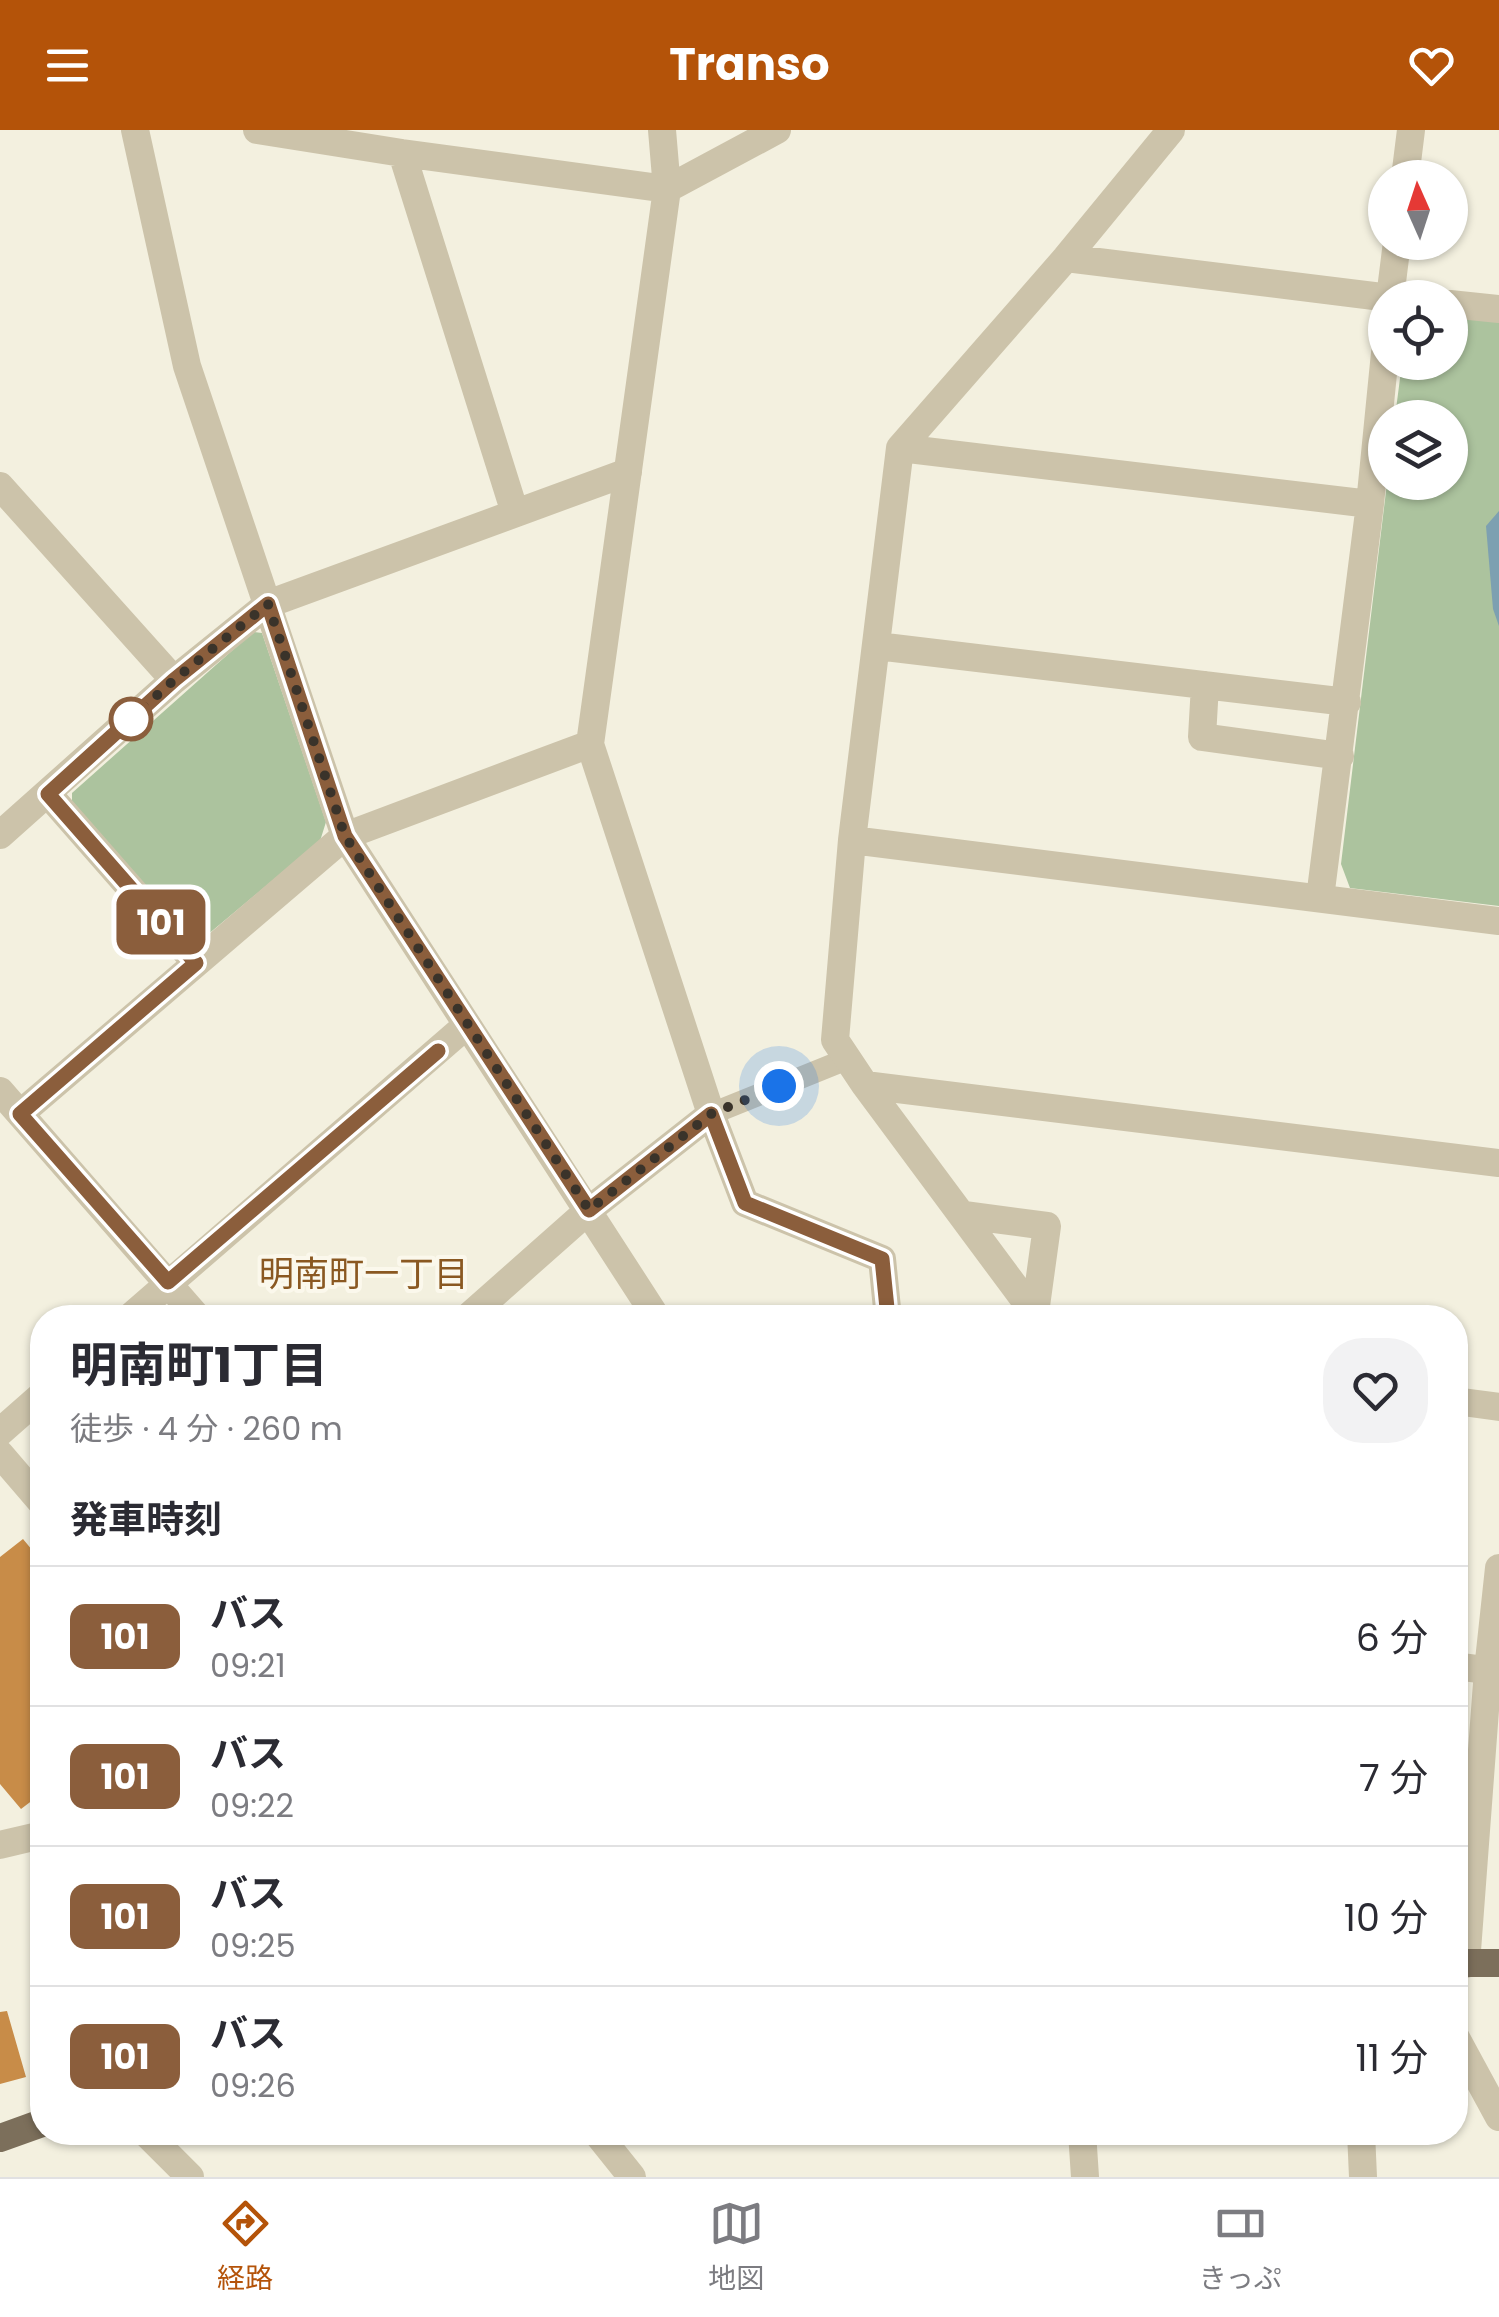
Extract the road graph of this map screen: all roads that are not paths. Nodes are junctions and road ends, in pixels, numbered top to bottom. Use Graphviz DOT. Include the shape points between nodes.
graph roads {
  1 [pos="136,130"];
  2 [pos="257,130"];
  3 [pos="662,130"];
  4 [pos="776,130"];
  5 [pos="1172,130"];
  6 [pos="1411,130"];
  7 [pos="402,153"];
  8 [pos="1407,160"];
  9 [pos="667,189"];
  10 [pos="1066,258"];
  11 [pos="1368,295"];
  12 [pos="1468,306"];
  13 [pos="1499,309"];
  14 [pos="1382,380"];
  15 [pos="900,448"];
  16 [pos="628,472"];
  17 [pos="0,486"];
  18 [pos="1370,504"];
  19 [pos="515,513"];
  20 [pos="10,516"];
  21 [pos="268,604"];
  22 [pos="877,646"];
  23 [pos="174,680"];
  24 [pos="1205,685"];
  25 [pos="1347,702"];
  26 [pos="590,744"];
  27 [pos="1340,756"];
  28 [pos="48,794"];
  29 [pos="0,836"];
  30 [pos="345,836"];
  31 [pos="852,840"];
  32 [pos="1320,898"];
  33 [pos="1499,921"];
  34 [pos="196,963"];
  35 [pos="468,1025"];
  36 [pos="847,1059"];
  37 [pos="865,1085"];
  38 [pos="0,1091"];
  39 [pos="20,1114"];
  40 [pos="711,1114"];
  41 [pos="1499,1163"];
  42 [pos="589,1210"];
  43 [pos="964,1215"];
  44 [pos="168,1282"];
  45 [pos="143,1305"];
  46 [pos="187,1305"];
  47 [pos="482,1305"];
  48 [pos="649,1305"];
  49 [pos="887,1305"];
  50 [pos="1030,1305"];
  51 [pos="1038,1305"];
  52 [pos="1468,1403"];
  53 [pos="30,1405"];
  54 [pos="1499,1407"];
  55 [pos="0,1432"];
  56 [pos="0,1454"];
  57 [pos="30,1489"];
  58 [pos="1499,1568"];
  59 [pos="1468,1668"];
  60 [pos="1494,1671"];
  61 [pos="30,1838"];
  62 [pos="0,1845"];
  63 [pos="1468,1901"];
  64 [pos="1468,1963"];
  65 [pos="1499,1963"];
  66 [pos="1468,2060"];
  67 [pos="1499,2118"];
  68 [pos="30,2127"];
  69 [pos="0,2138"];
  70 [pos="159,2145"];
  71 [pos="606,2145"];
  72 [pos="1083,2145"];
  73 [pos="1362,2145"];
  74 [pos="190,2177"];
  75 [pos="632,2177"];
  76 [pos="1086,2177"];
  77 [pos="1363,2177"];
  1 -- 21 [label="street" via="187,366"];
  2 -- 7 [label="street"];
  3 -- 9 [label="street"];
  4 -- 9 [label="street"];
  5 -- 10 [label="street"];
  6 -- 8 [label="street"];
  7 -- 9 [label="street"];
  7 -- 19 [label="street"];
  9 -- 16 [label="street"];
  10 -- 11 [label="street"];
  10 -- 15 [label="street"];
  12 -- 13 [label="street"];
  14 -- 18 [label="street"];
  15 -- 18 [label="street"];
  15 -- 22 [label="street"];
  16 -- 19 [label="street"];
  16 -- 26 [label="street"];
  17 -- 20 [label="street"];
  18 -- 25 [label="street"];
  19 -- 21 [label="street"];
  20 -- 23 [label="street"];
  21 -- 23 [label="street"];
  21 -- 30 [label="street"];
  22 -- 24 [label="street"];
  22 -- 31 [label="street"];
  23 -- 28 [label="street"];
  24 -- 25 [label="street"];
  24 -- 27 [label="street" via="1202,737"];
  25 -- 27 [label="street"];
  26 -- 30 [label="street"];
  26 -- 40 [label="street"];
  27 -- 32 [label="street"];
  28 -- 29 [label="street"];
  28 -- 34 [label="street"];
  30 -- 34 [label="street"];
  30 -- 35 [label="street"];
  31 -- 32 [label="street"];
  31 -- 36 [label="street" via="834,1040"];
  32 -- 33 [label="street"];
  34 -- 39 [label="street"];
  35 -- 42 [label="street"];
  35 -- 44 [label="street"];
  36 -- 37 [label="street"];
  36 -- 40 [label="street"];
  37 -- 41 [label="street"];
  37 -- 43 [label="street"];
  38 -- 39 [label="street"];
  39 -- 44 [label="street"];
  40 -- 42 [label="street"];
  40 -- 49 [label="street" via="745,1203 882,1259"];
  42 -- 47 [label="street"];
  42 -- 48 [label="street"];
  43 -- 50 [label="street"];
  43 -- 51 [label="street" via="1046,1226"];
  44 -- 45 [label="street"];
  44 -- 46 [label="street"];
  52 -- 54 [label="street"];
  53 -- 55 [label="street"];
  56 -- 57 [label="street"];
  58 -- 60 [label="street"];
  59 -- 60 [label="street"];
  60 -- 63 [label="street"];
  61 -- 62 [label="street"];
  64 -- 65 [label="main road"];
  66 -- 67 [label="street"];
  68 -- 69 [label="main road"];
  70 -- 74 [label="street"];
  71 -- 75 [label="street"];
  72 -- 76 [label="street"];
  73 -- 77 [label="street"];
}
